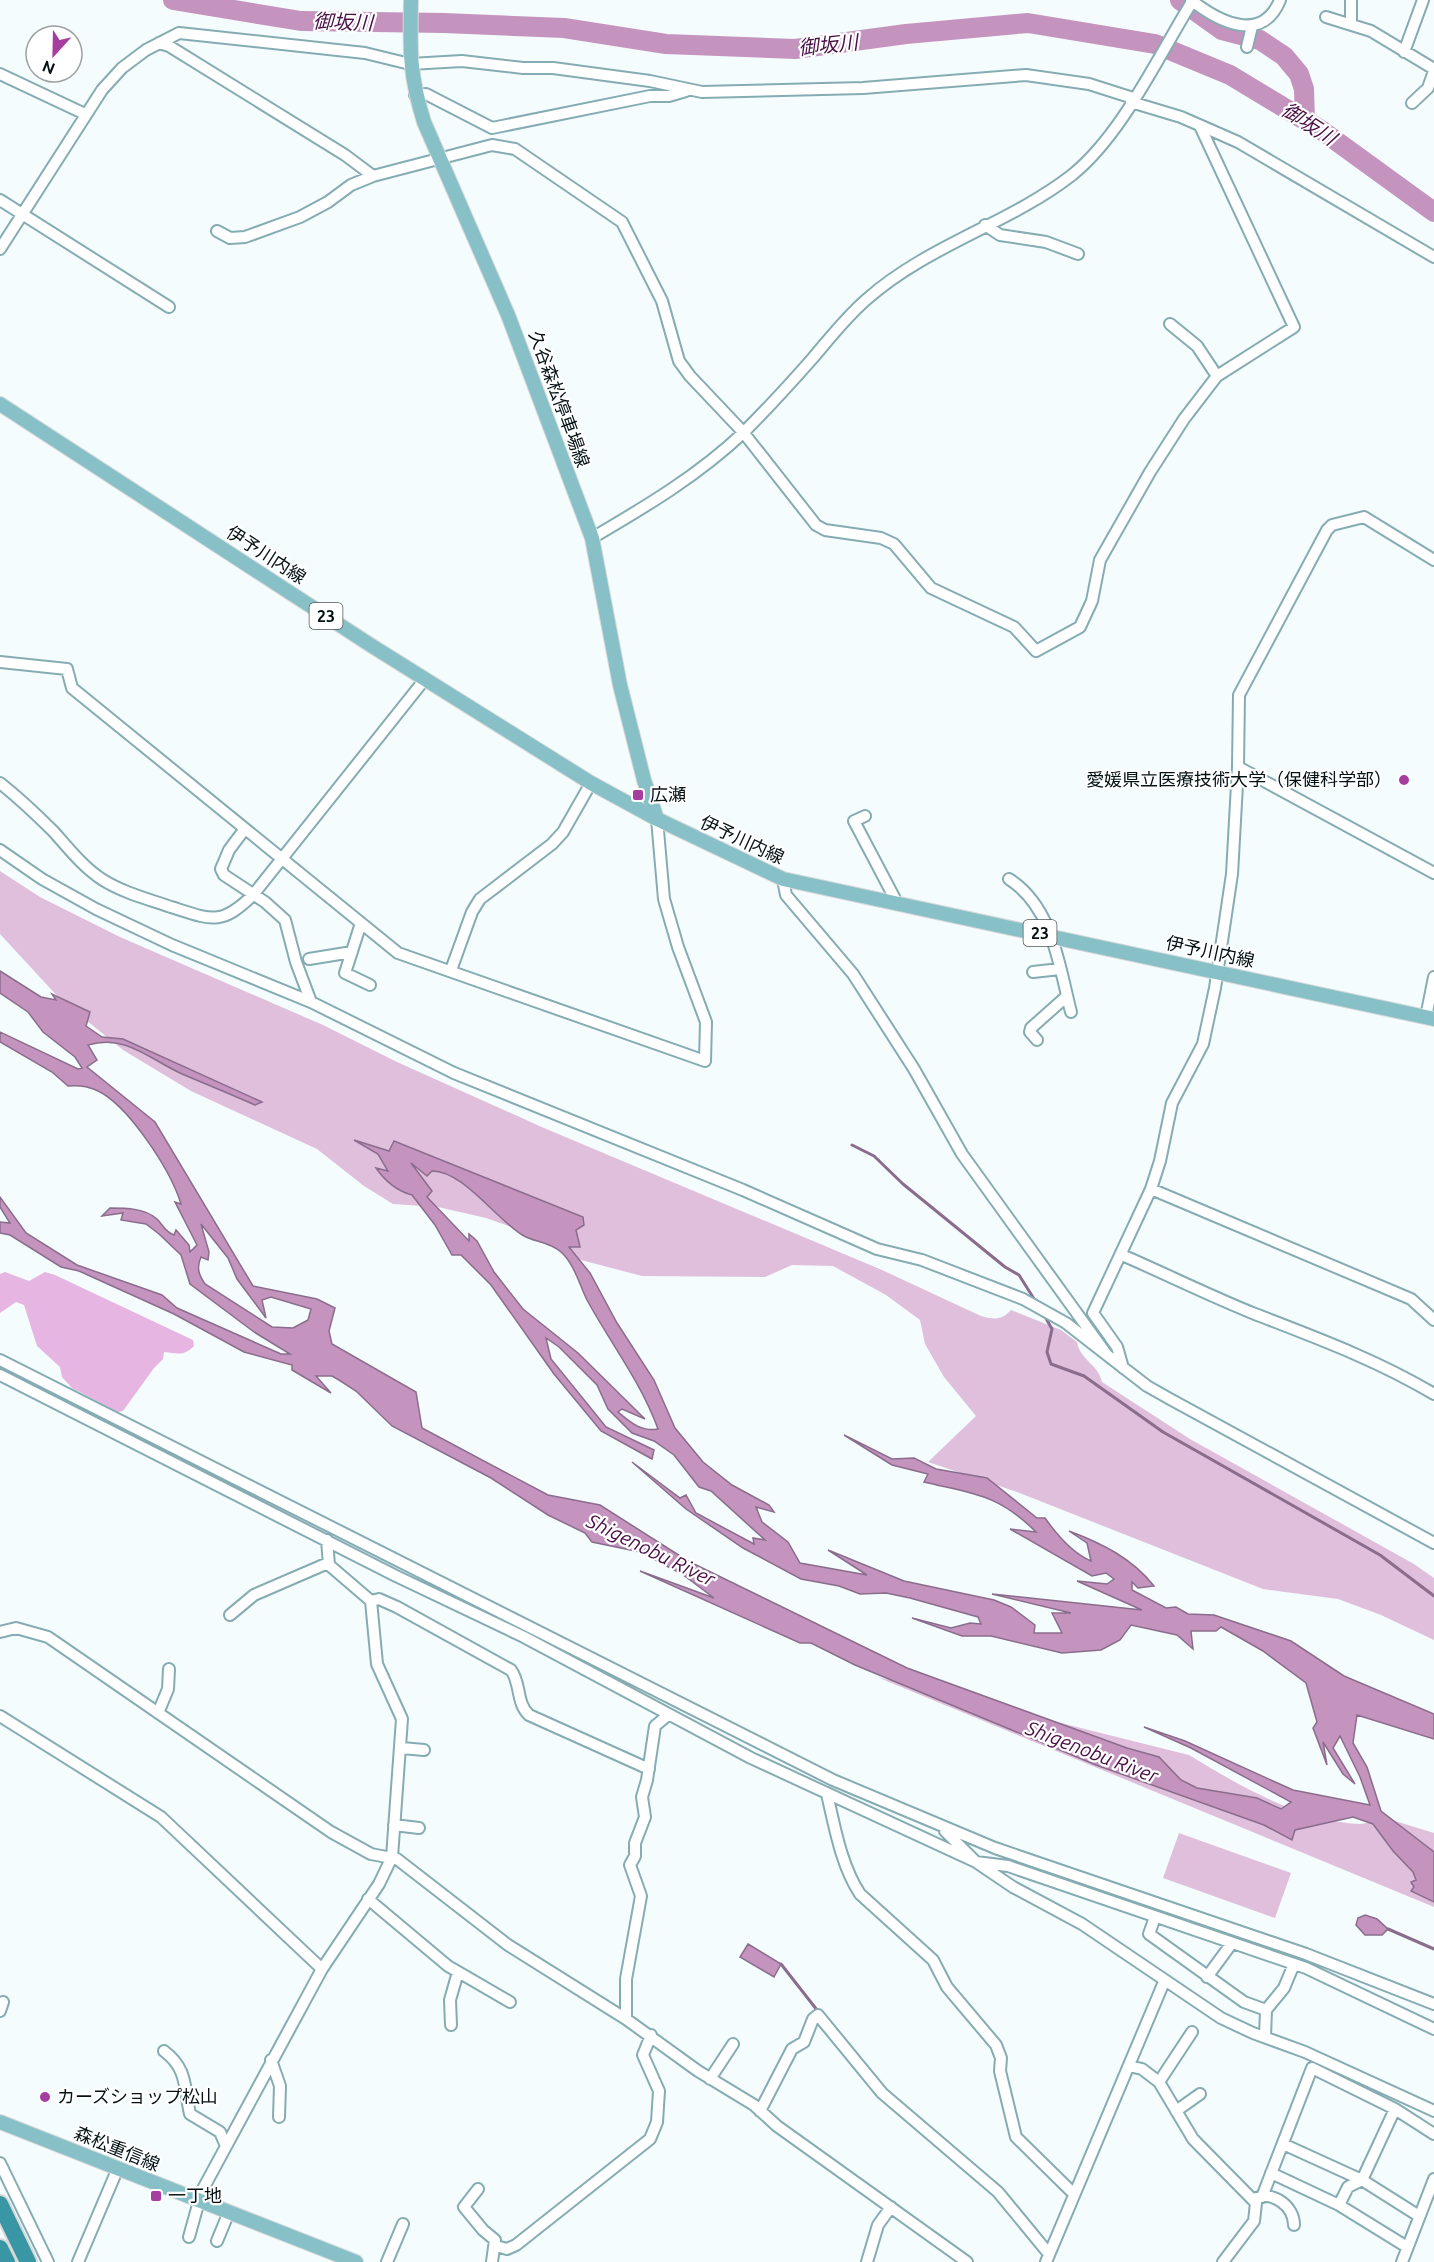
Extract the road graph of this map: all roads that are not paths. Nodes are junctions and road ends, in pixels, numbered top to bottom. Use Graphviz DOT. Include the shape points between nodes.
graph roads {
  1 [pos="411,0"];
  2 [pos="1192,0"];
  3 [pos="1280,0"];
  4 [pos="1351,0"];
  5 [pos="1423,0"];
  6 [pos="1326,17"];
  7 [pos="1352,23"];
  8 [pos="1252,29"];
  9 [pos="159,43"];
  10 [pos="1246,47"];
  11 [pos="1404,52"];
  12 [pos="410,60"];
  13 [pos="1434,70"];
  14 [pos="0,74"];
  15 [pos="689,90"];
  16 [pos="416,95"];
  17 [pos="1133,98"];
  18 [pos="1412,103"];
  19 [pos="85,114"];
  20 [pos="1200,126"];
  21 [pos="441,159"];
  22 [pos="373,176"];
  23 [pos="0,201"];
  24 [pos="21,214"];
  25 [pos="985,225"];
  26 [pos="217,231"];
  27 [pos="0,249"];
  28 [pos="1078,254"];
  29 [pos="1434,257"];
  30 [pos="169,307"];
  31 [pos="1170,324"];
  32 [pos="1216,376"];
  33 [pos="0,404"];
  34 [pos="743,432"];
  35 [pos="592,538"];
  36 [pos="1434,560"];
  37 [pos="0,663"];
  38 [pos="425,679"];
  39 [pos="1238,767"];
  40 [pos="0,783"];
  41 [pos="591,783"];
  42 [pos="865,816"];
  43 [pos="657,819"];
  44 [pos="244,830"];
  45 [pos="0,850"];
  46 [pos="282,860"];
  47 [pos="1434,873"];
  48 [pos="783,879"];
  49 [pos="1009,879"];
  50 [pos="253,895"];
  51 [pos="892,903"];
  52 [pos="361,923"];
  53 [pos="1053,936"];
  54 [pos="351,952"];
  55 [pos="309,958"];
  56 [pos="1060,969"];
  57 [pos="451,970"];
  58 [pos="1033,972"];
  59 [pos="1218,972"];
  60 [pos="1434,977"];
  61 [pos="370,985"];
  62 [pos="1066,996"];
  63 [pos="311,1002"];
  64 [pos="1071,1012"];
  65 [pos="1430,1018"];
  66 [pos="1037,1040"];
  67 [pos="1151,1189"];
  68 [pos="1122,1255"];
  69 [pos="1433,1316"];
  70 [pos="1107,1354"];
  71 [pos="0,1360"];
  72 [pos="1123,1368"];
  73 [pos="0,1375"];
  74 [pos="1434,1394"];
  75 [pos="327,1540"];
  76 [pos="1434,1543"];
  77 [pos="328,1563"];
  78 [pos="371,1601"];
  79 [pos="230,1615"];
  80 [pos="0,1632"];
  81 [pos="169,1668"];
  82 [pos="158,1713"];
  83 [pos="668,1714"];
  84 [pos="0,1716"];
  85 [pos="402,1748"];
  86 [pos="424,1750"];
  87 [pos="649,1769"];
  88 [pos="827,1794"];
  89 [pos="394,1825"];
  90 [pos="941,1827"];
  91 [pos="419,1828"];
  92 [pos="392,1857"];
  93 [pos="976,1862"];
  94 [pos="368,1899"];
  95 [pos="1155,1917"];
  96 [pos="1232,1943"];
  97 [pos="1294,1964"];
  98 [pos="321,1970"];
  99 [pos="458,1972"];
  100 [pos="1207,1977"];
  101 [pos="1164,1982"];
  102 [pos="510,2002"];
  103 [pos="1434,2004"];
  104 [pos="1266,2010"];
  105 [pos="626,2019"];
  106 [pos="452,2025"];
  107 [pos="1434,2029"];
  108 [pos="1192,2032"];
  109 [pos="651,2035"];
  110 [pos="1265,2037"];
  111 [pos="733,2044"];
  112 [pos="164,2051"];
  113 [pos="271,2060"];
  114 [pos="1129,2066"];
  115 [pos="710,2079"];
  116 [pos="1159,2082"];
  117 [pos="1200,2094"];
  118 [pos="1395,2109"];
  119 [pos="760,2110"];
  120 [pos="1176,2111"];
  121 [pos="1434,2111"];
  122 [pos="279,2117"];
  123 [pos="0,2121"];
  124 [pos="1434,2134"];
  125 [pos="1283,2144"];
  126 [pos="226,2146"];
  127 [pos="0,2163"];
  128 [pos="118,2168"];
  129 [pos="1271,2173"];
  130 [pos="1434,2179"];
  131 [pos="1362,2180"];
  132 [pos="478,2189"];
  133 [pos="1074,2194"];
  134 [pos="1258,2198"];
  135 [pos="198,2201"];
  136 [pos="1430,2202"];
  137 [pos="0,2204"];
  138 [pos="1339,2205"];
  139 [pos="891,2207"];
  140 [pos="229,2212"];
  141 [pos="1419,2217"];
  142 [pos="403,2224"];
  143 [pos="1294,2225"];
  144 [pos="189,2237"];
  145 [pos="218,2241"];
  146 [pos="496,2246"];
  147 [pos="1407,2247"];
  148 [pos="0,2248"];
  149 [pos="1047,2258"];
  150 [pos="7,2262"];
  151 [pos="28,2262"];
  152 [pos="48,2262"];
  153 [pos="78,2262"];
  154 [pos="356,2262"];
  155 [pos="387,2262"];
  156 [pos="492,2262"];
  157 [pos="867,2262"];
  158 [pos="967,2262"];
  159 [pos="1223,2262"];
  160 [pos="1402,2262"];
  1 -- 12 [label="main road, 久谷森松停車場線"];
  2 -- 8 [label="street" via="1207,13"];
  2 -- 17 [label="street"];
  3 -- 8 [label="street" via="1270,19"];
  4 -- 7 [label="street"];
  5 -- 11 [label="street"];
  6 -- 7 [label="street"];
  7 -- 11 [label="street"];
  8 -- 10 [label="street"];
  9 -- 12 [label="street" via="179,33"];
  9 -- 19 [label="street" via="122,69"];
  9 -- 22 [label="street"];
  11 -- 13 [label="street"];
  12 -- 15 [label="street" via="553,68"];
  12 -- 16 [label="main road, 久谷森松停車場線"];
  13 -- 18 [label="street" via="1428,88"];
  14 -- 19 [label="street"];
  15 -- 16 [label="street" via="492,128 426,94"];
  15 -- 17 [label="street" via="863,88 1026,75 1089,84"];
  16 -- 21 [label="main road, 久谷森松停車場線"];
  17 -- 20 [label="street"];
  17 -- 25 [label="street" via="1108,138 1073,174"];
  19 -- 24 [label="street"];
  20 -- 29 [label="street" via="1238,142"];
  20 -- 32 [label="street" via="1294,327"];
  21 -- 22 [label="street"];
  21 -- 34 [label="street" via="503,145 612,213 632,238 662,301 679,361"];
  21 -- 35 [label="main road, 久谷森松停車場線" via="508,315"];
  22 -- 26 [label="street" via="270,230 230,238"];
  23 -- 24 [label="street"];
  24 -- 27 [label="street"];
  24 -- 30 [label="street"];
  25 -- 28 [label="street" via="1000,235 1046,242"];
  25 -- 34 [label="street" via="914,262 867,299"];
  31 -- 32 [label="street" via="1197,346"];
  32 -- 34 [label="street" via="1150,472 1100,560 1092,601 1080,627 1036,651 1014,627 931,588 894,544 816,525"];
  33 -- 38 [label="main road, 伊予川内線 / 23"];
  34 -- 35 [label="street" via="667,492"];
  35 -- 43 [label="main road, 久谷森松停車場線" via="611,645"];
  36 -- 39 [label="street" via="1364,517 1332,525 1327,530 1239,694"];
  37 -- 44 [label="street" via="67,669 72,688"];
  38 -- 41 [label="main road, 伊予川内線 / 23"];
  38 -- 46 [label="street"];
  39 -- 47 [label="street"];
  39 -- 59 [label="street" via="1232,874"];
  40 -- 50 [label="street" via="80,861 126,893 216,919 234,914"];
  41 -- 43 [label="main road, 伊予川内線 / 23"];
  41 -- 57 [label="street" via="552,844 480,899"];
  42 -- 51 [label="street" via="854,821 894,897"];
  43 -- 48 [label="main road, 伊予川内線 / 23"];
  43 -- 57 [label="street" via="664,899 706,1022 705,1061"];
  44 -- 46 [label="street"];
  44 -- 50 [label="street" via="221,869"];
  45 -- 63 [label="street" via="96,909"];
  46 -- 50 [label="street"];
  46 -- 52 [label="street"];
  48 -- 51 [label="main road, 伊予川内線 / 23"];
  48 -- 70 [label="street" via="786,895 853,974 962,1154"];
  49 -- 53 [label="street" via="1021,889"];
  50 -- 63 [label="street" via="285,920"];
  51 -- 53 [label="main road, 伊予川内線 / 23"];
  52 -- 54 [label="street"];
  52 -- 57 [label="street" via="398,953"];
  53 -- 56 [label="street"];
  53 -- 59 [label="main road, 伊予川内線 / 23"];
  54 -- 55 [label="street"];
  54 -- 61 [label="street" via="345,973"];
  56 -- 58 [label="street"];
  56 -- 62 [label="street"];
  59 -- 65 [label="main road, 伊予川内線 / 23"];
  59 -- 67 [label="street" via="1203,1044 1172,1103"];
  60 -- 65 [label="street"];
  62 -- 64 [label="street"];
  62 -- 66 [label="street" via="1031,1028"];
  63 -- 70 [label="street" via="454,1073 877,1249 922,1260 1023,1299 1066,1323"];
  67 -- 68 [label="street"];
  67 -- 69 [label="street" via="1411,1299"];
  68 -- 72 [label="street" via="1093,1313 1118,1347"];
  68 -- 74 [label="street" via="1310,1333 1395,1371"];
  70 -- 72 [label="street"];
  71 -- 90 [label="street" via="792,1761"];
  72 -- 76 [label="street" via="1170,1400"];
  73 -- 75 [label="street"];
  75 -- 77 [label="street"];
  75 -- 83 [label="street"];
  77 -- 78 [label="street"];
  77 -- 79 [label="street" via="254,1594"];
  78 -- 85 [label="street" via="377,1664 402,1719"];
  78 -- 87 [label="street" via="379,1599 398,1607 511,1670 529,1715"];
  80 -- 82 [label="street" via="27,1629 48,1637"];
  81 -- 82 [label="street" via="168,1689"];
  82 -- 92 [label="street" via="331,1832 371,1854"];
  83 -- 87 [label="street" via="655,1726"];
  83 -- 88 [label="street"];
  84 -- 98 [label="street" via="161,1817"];
  85 -- 86 [label="street"];
  85 -- 89 [label="street"];
  87 -- 105 [label="street" via="642,1797 645,1817 630,1865 641,1896 626,1979"];
  88 -- 93 [label="street"];
  88 -- 133 [label="street" via="837,1840 854,1886 933,1960 947,1987 996,2045 1016,2137"];
  89 -- 91 [label="street"];
  89 -- 92 [label="street"];
  90 -- 93 [label="street"];
  90 -- 103 [label="street" via="1347,1968"];
  92 -- 94 [label="street"];
  92 -- 105 [label="street" via="508,1945"];
  93 -- 95 [label="street" via="1008,1866"];
  93 -- 101 [label="street" via="1082,1924"];
  94 -- 98 [label="street"];
  94 -- 99 [label="street"];
  95 -- 96 [label="street"];
  95 -- 100 [label="street" via="1149,1934"];
  96 -- 97 [label="street"];
  96 -- 100 [label="street"];
  97 -- 104 [label="street" via="1284,1988"];
  97 -- 107 [label="street" via="1347,1985"];
  98 -- 113 [label="street"];
  99 -- 102 [label="street"];
  99 -- 106 [label="street" via="450,2000"];
  100 -- 104 [label="street" via="1244,2002"];
  101 -- 110 [label="street" via="1207,2010"];
  101 -- 114 [label="street"];
  104 -- 110 [label="street"];
  105 -- 109 [label="street"];
  108 -- 116 [label="street"];
  109 -- 115 [label="street"];
  109 -- 146 [label="street" via="644,2055 659,2091 654,2134 525,2239 507,2248"];
  110 -- 121 [label="street"];
  111 -- 115 [label="street"];
  112 -- 126 [label="street" via="179,2066 188,2090 190,2114 220,2132"];
  113 -- 122 [label="street" via="280,2086"];
  113 -- 126 [label="street"];
  114 -- 116 [label="street" via="1142,2069"];
  114 -- 133 [label="street"];
  115 -- 119 [label="street"];
  116 -- 120 [label="street"];
  117 -- 120 [label="street"];
  118 -- 124 [label="street"];
  118 -- 125 [label="street" via="1312,2068"];
  118 -- 131 [label="street"];
  119 -- 139 [label="street"];
  119 -- 149 [label="street" via="792,2049 804,2042 818,2015 882,2093 998,2192"];
  120 -- 134 [label="street" via="1194,2139"];
  123 -- 128 [label="main road, 森松重信線"];
  125 -- 129 [label="street"];
  125 -- 131 [label="street"];
  126 -- 135 [label="street"];
  127 -- 152 [label="street"];
  128 -- 135 [label="main road, 森松重信線"];
  128 -- 153 [label="street"];
  129 -- 134 [label="street"];
  129 -- 138 [label="street"];
  130 -- 136 [label="street"];
  131 -- 138 [label="street" via="1348,2187"];
  131 -- 141 [label="street"];
  132 -- 146 [label="street" via="464,2207 495,2240"];
  133 -- 149 [label="street"];
  134 -- 143 [label="street" via="1287,2205"];
  134 -- 159 [label="street" via="1254,2221"];
  135 -- 140 [label="main road, 森松重信線"];
  135 -- 144 [label="street"];
  136 -- 141 [label="street"];
  137 -- 151 [label="highway"];
  138 -- 147 [label="street"];
  139 -- 157 [label="street" via="878,2225"];
  139 -- 158 [label="street"];
  140 -- 145 [label="street"];
  140 -- 154 [label="main road, 森松重信線"];
  141 -- 147 [label="street"];
  142 -- 155 [label="street"];
  146 -- 156 [label="street"];
  147 -- 160 [label="street"];
  148 -- 150 [label="highway"];
}
